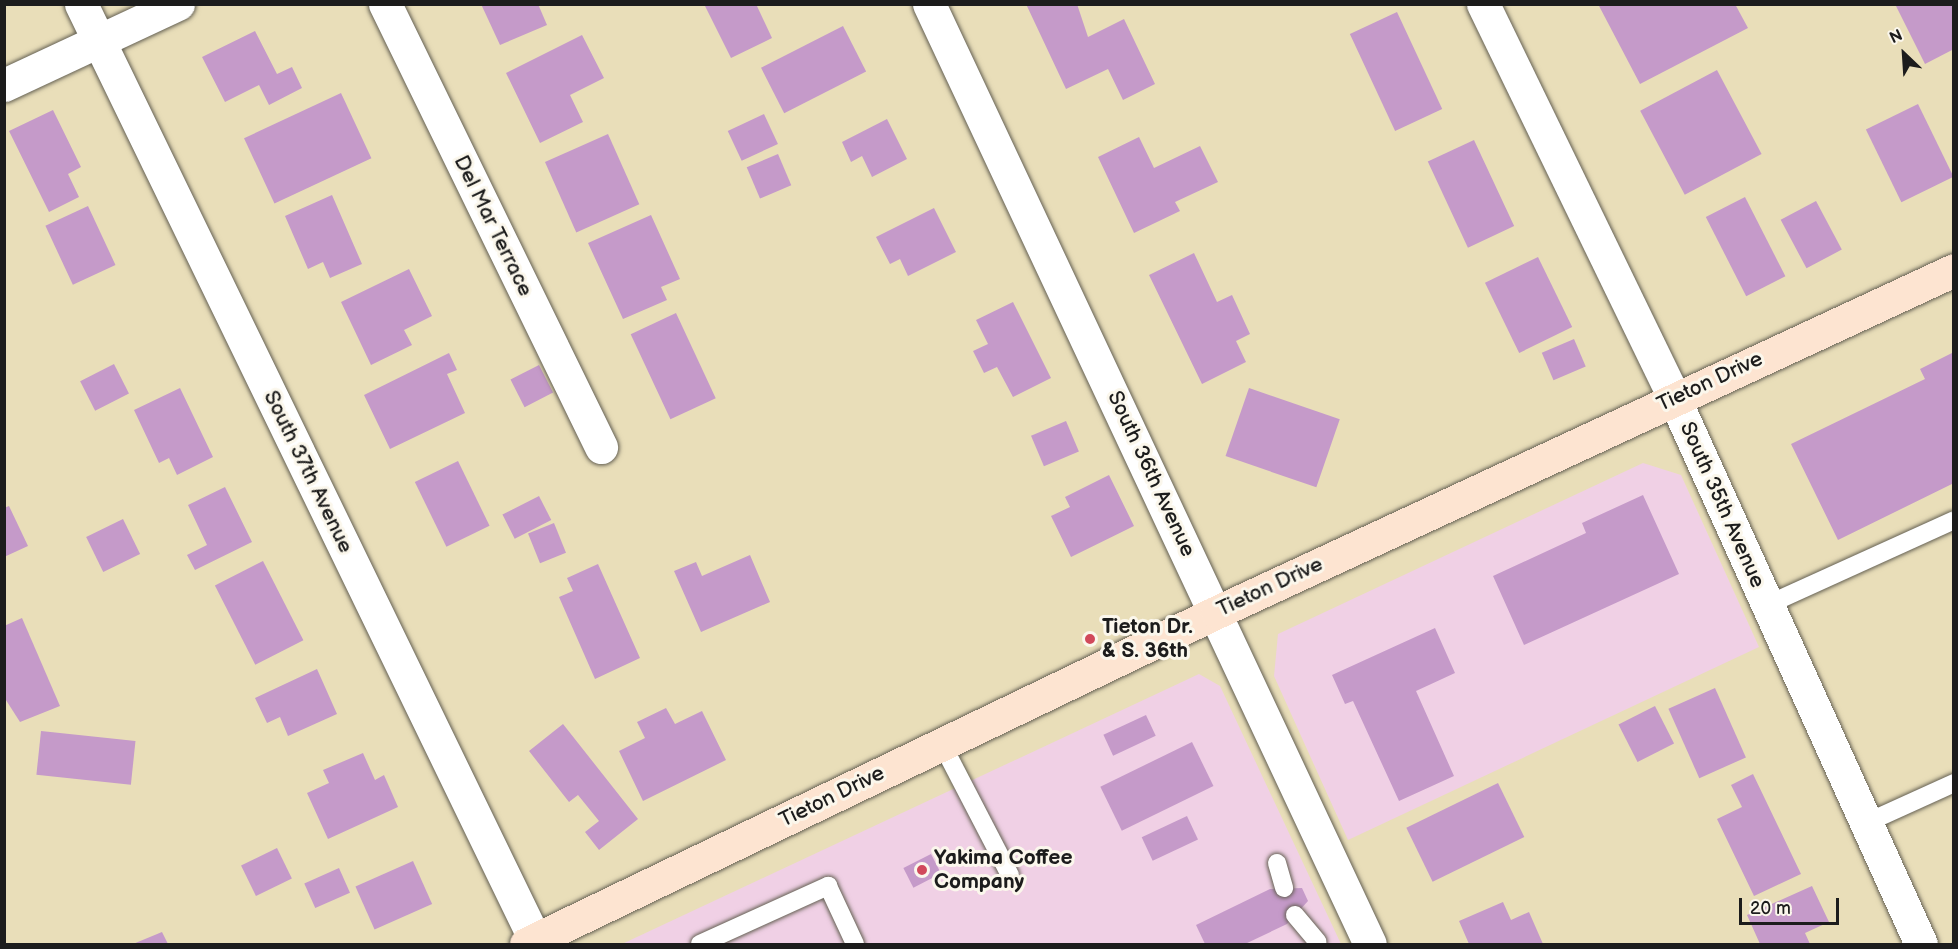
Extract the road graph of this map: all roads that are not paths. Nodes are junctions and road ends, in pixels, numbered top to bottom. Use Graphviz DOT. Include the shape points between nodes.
graph roads {
  1 [pos="81,4"];
  2 [pos="178,4"];
  3 [pos="385,4"];
  4 [pos="929,4"];
  5 [pos="1483,4"];
  6 [pos="98,42"];
  7 [pos="4,85"];
  8 [pos="1953,270"];
  9 [pos="1674,398"];
  10 [pos="601,447"];
  11 [pos="1953,520"];
  12 [pos="1767,605"];
  13 [pos="1217,612"];
  14 [pos="942,744"];
  15 [pos="1953,783"];
  16 [pos="1866,823"];
  17 [pos="1277,863"];
  18 [pos="1010,875"];
  19 [pos="1284,888"];
  20 [pos="1295,915"];
  21 [pos="1318,942"];
  22 [pos="532,943"];
  23 [pos="700,945"];
  24 [pos="855,945"];
  25 [pos="1370,945"];
  26 [pos="1921,945"];
  1 -- 6 [label="street, South 37th Avenue"];
  2 -- 6 [label="street"];
  3 -- 10 [label="street, Del Mar Terrace"];
  4 -- 13 [label="street, South 36th Avenue"];
  5 -- 9 [label="street, South 35th Avenue"];
  6 -- 7 [label="street"];
  6 -- 22 [label="street, South 37th Avenue"];
  8 -- 9 [label="main road, Tieton Drive"];
  9 -- 12 [label="street, South 35th Avenue"];
  9 -- 13 [label="main road, Tieton Drive"];
  11 -- 12 [label="lane"];
  12 -- 16 [label="street, South 35th Avenue"];
  13 -- 14 [label="main road, Tieton Drive"];
  13 -- 25 [label="street, South 36th Avenue"];
  14 -- 18 [label="lane"];
  14 -- 22 [label="main road, Tieton Drive"];
  15 -- 16 [label="lane"];
  16 -- 26 [label="street, South 35th Avenue"];
  17 -- 19 [label="lane"];
  20 -- 21 [label="lane"];
  23 -- 24 [label="lane" via="828,886"];
}
